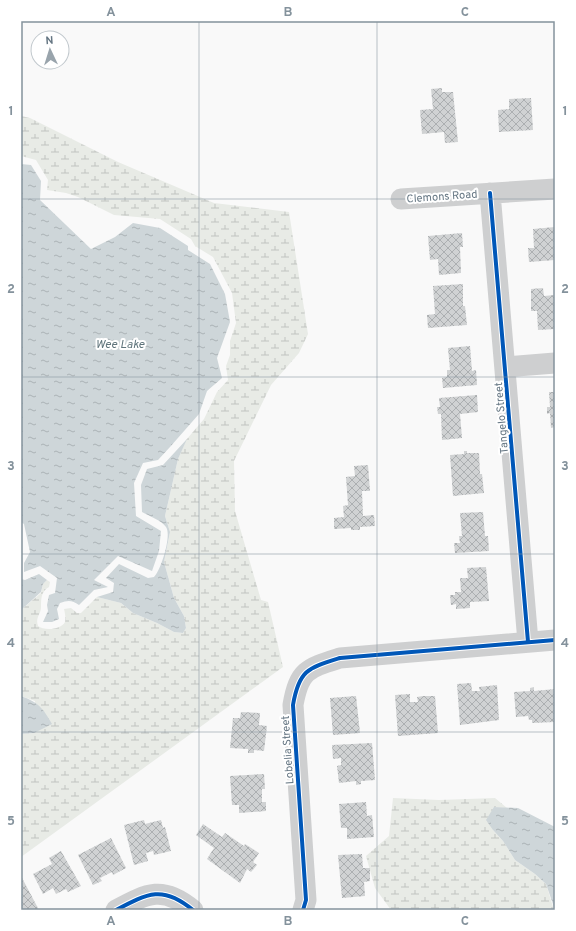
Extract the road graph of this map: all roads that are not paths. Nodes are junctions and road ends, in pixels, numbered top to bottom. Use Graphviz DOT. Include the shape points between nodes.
graph roads {
  1 [pos="555,189"];
  2 [pos="490,193"];
  3 [pos="401,199"];
  4 [pos="555,363"];
  5 [pos="506,367"];
  6 [pos="555,640"];
  7 [pos="528,642"];
  8 [pos="116,910"];
  9 [pos="193,910"];
  10 [pos="303,910"];
  1 -- 2 [label="street, Clemons Road"];
  2 -- 3 [label="street, Clemons Road"];
  2 -- 5 [label="street, Tangelo Street"];
  4 -- 5 [label="street"];
  5 -- 7 [label="street, Tangelo Street"];
  6 -- 7 [label="street, Lobelia Street"];
  7 -- 10 [label="street, Lobelia Street" via="340,658 318,666 302,676 296,688 293,705 306,900"];
  8 -- 9 [label="street" via="145,896 158,894 170,895"];
}
